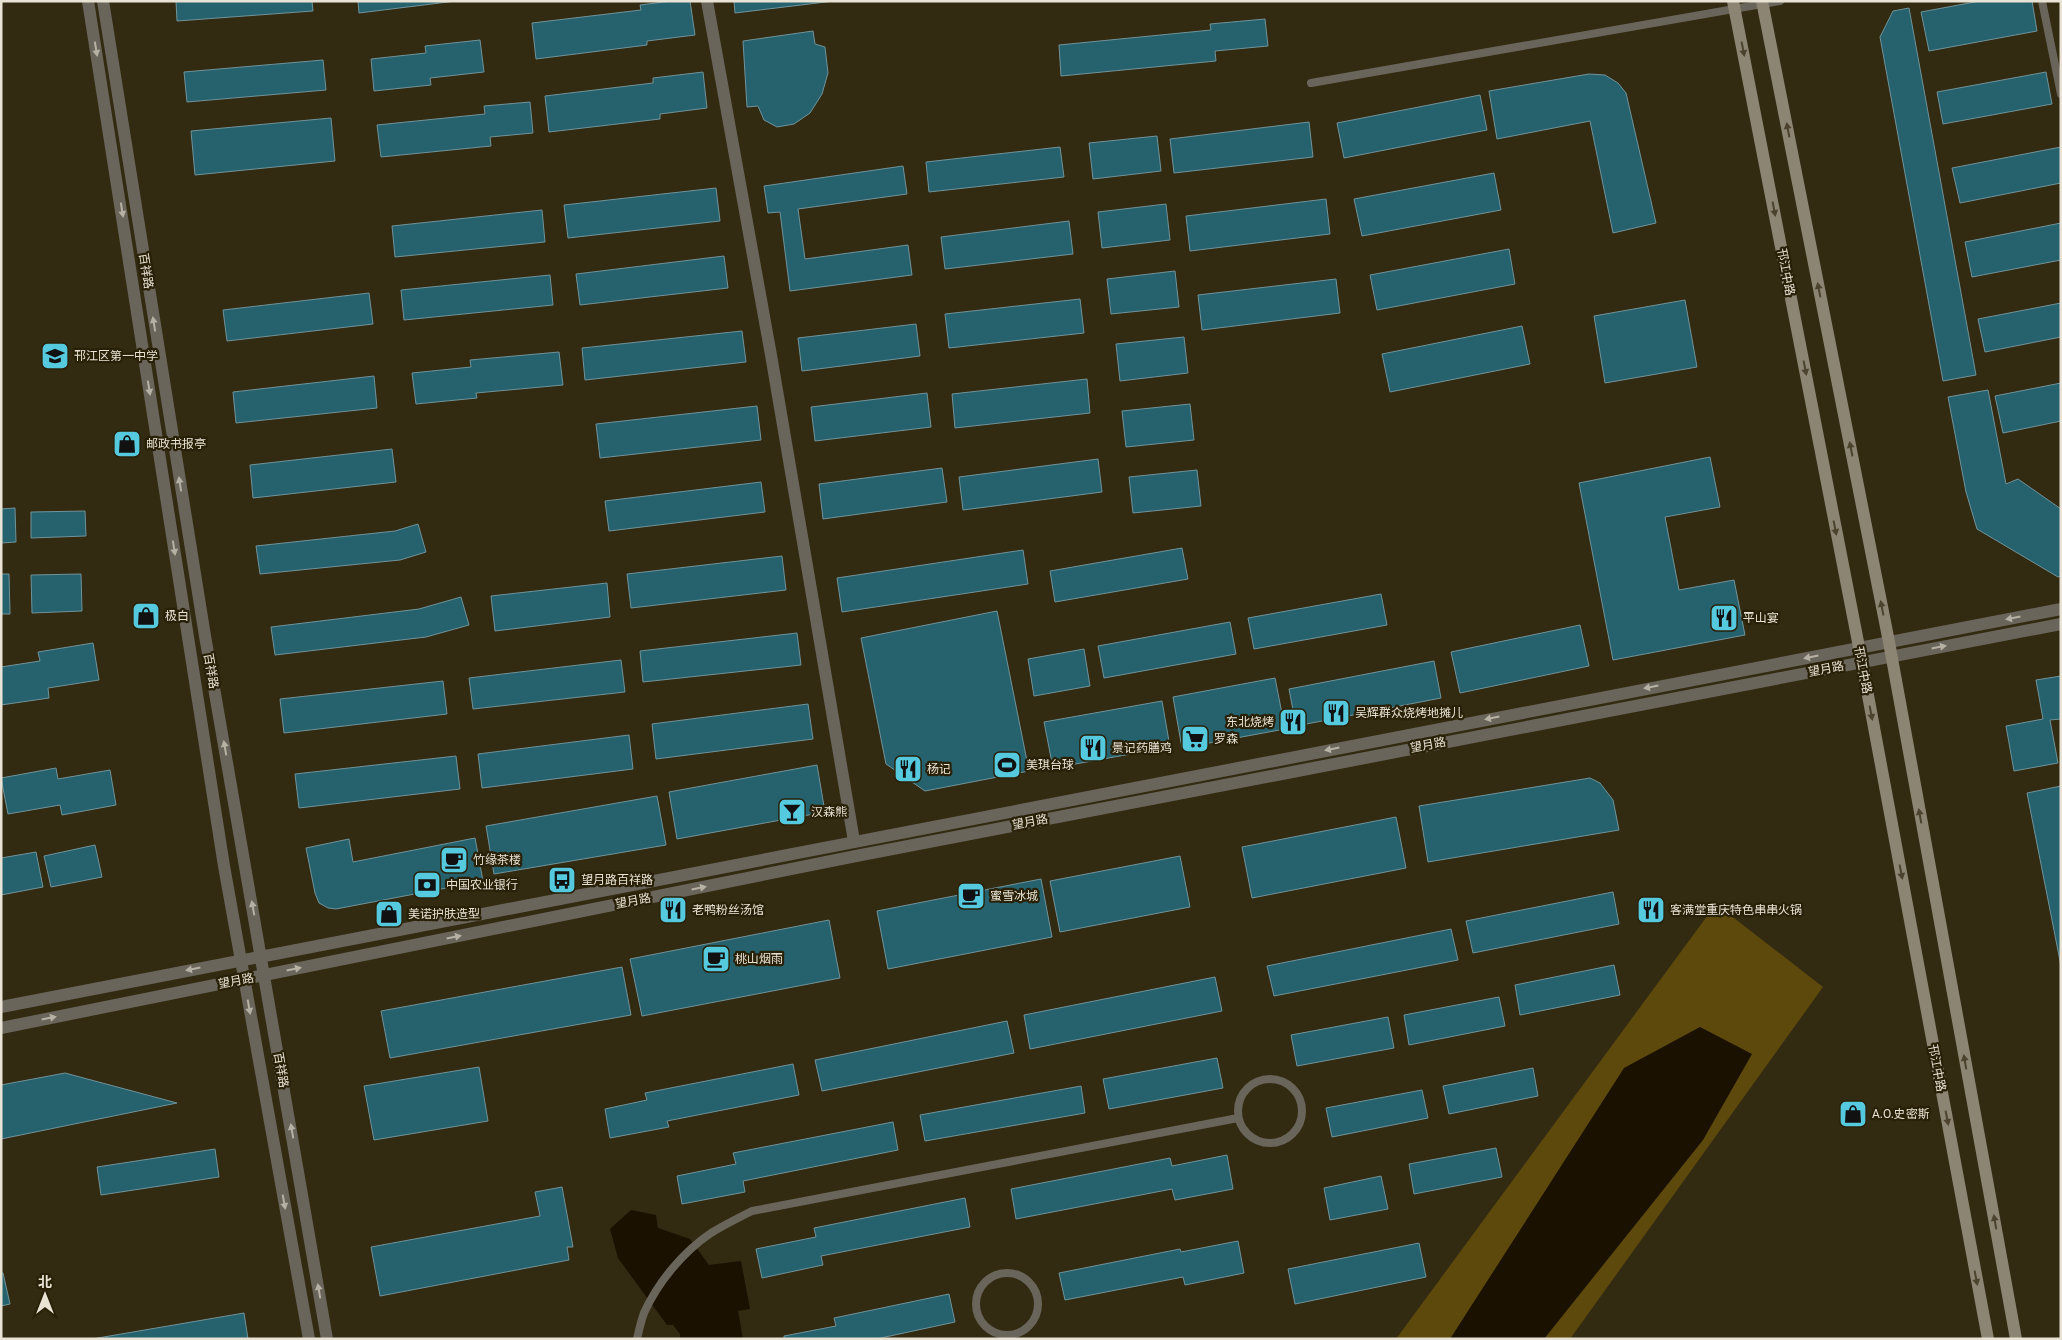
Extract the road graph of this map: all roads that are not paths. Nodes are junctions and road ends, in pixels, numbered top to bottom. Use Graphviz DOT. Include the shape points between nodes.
graph roads {
  1 [pos="88,1"];
  2 [pos="103,1"];
  3 [pos="707,1"];
  4 [pos="1780,1"];
  5 [pos="2042,1"];
  6 [pos="1763,3"];
  7 [pos="1734,5"];
  8 [pos="1311,83"];
  9 [pos="2061,94"];
  10 [pos="2061,609"];
  11 [pos="2061,624"];
  12 [pos="1889,642"];
  13 [pos="1859,648"];
  14 [pos="1891,656"];
  15 [pos="1861,662"];
  16 [pos="854,841"];
  17 [pos="262,956"];
  18 [pos="240,959"];
  19 [pos="265,975"];
  20 [pos="244,979"];
  21 [pos="1,1007"];
  22 [pos="1,1028"];
  23 [pos="1238,1118"];
  24 [pos="1030,1326"];
  25 [pos="308,1339"];
  26 [pos="327,1339"];
  27 [pos="637,1339"];
  28 [pos="1988,1339"];
  29 [pos="2016,1339"];
  1 -- 18 [label="street, 百祥路, one-way"];
  17 -- 2 [label="street, 百祥路, one-way" via="204,627"];
  3 -- 16 [label="street"];
  4 -- 6 [label="lane"];
  5 -- 9 [label="lane"];
  6 -- 7 [label="lane"];
  12 -- 6 [label="main road, one-way"];
  7 -- 8 [label="lane"];
  7 -- 13 [label="main road, 邗江中路, one-way"];
  10 -- 12 [label="street, 望月路, one-way"];
  14 -- 11 [label="street, 望月路, one-way"];
  12 -- 13 [label="street, 望月路"];
  12 -- 14 [label="main road"];
  13 -- 15 [label="main road, 邗江中路"];
  13 -- 16 [label="street, 望月路, one-way"];
  14 -- 15 [label="street, 望月路"];
  29 -- 14 [label="main road, one-way"];
  19 -- 15 [label="street, 望月路, one-way" via="856,856"];
  15 -- 28 [label="main road, 邗江中路, one-way"];
  16 -- 17 [label="street, 望月路"];
  17 -- 18 [label="street, 望月路"];
  17 -- 19 [label="street, 百祥路"];
  18 -- 20 [label="street, 百祥路"];
  18 -- 21 [label="street, 望月路, one-way"];
  19 -- 20 [label="street, 望月路"];
  26 -- 19 [label="street, 百祥路, one-way"];
  22 -- 20 [label="street, 望月路, one-way"];
  20 -- 25 [label="street, 百祥路, one-way"];
  23 -- 23 [label="lane" via="1245,1133 1252,1138 1276,1143 1291,1136 1300,1122 1302,1105 1294,1090 1280,1080 1263,1080 1248,1087 1238,1101"];
  23 -- 27 [label="lane" via="752,1211 711,1233 674,1267 644,1314"];
  24 -- 24 [label="lane" via="1036,1318 1039,1298 1029,1280 1011,1272 991,1277 982,1284 975,1304 983,1324 1001,1335 1022,1332"];
}
